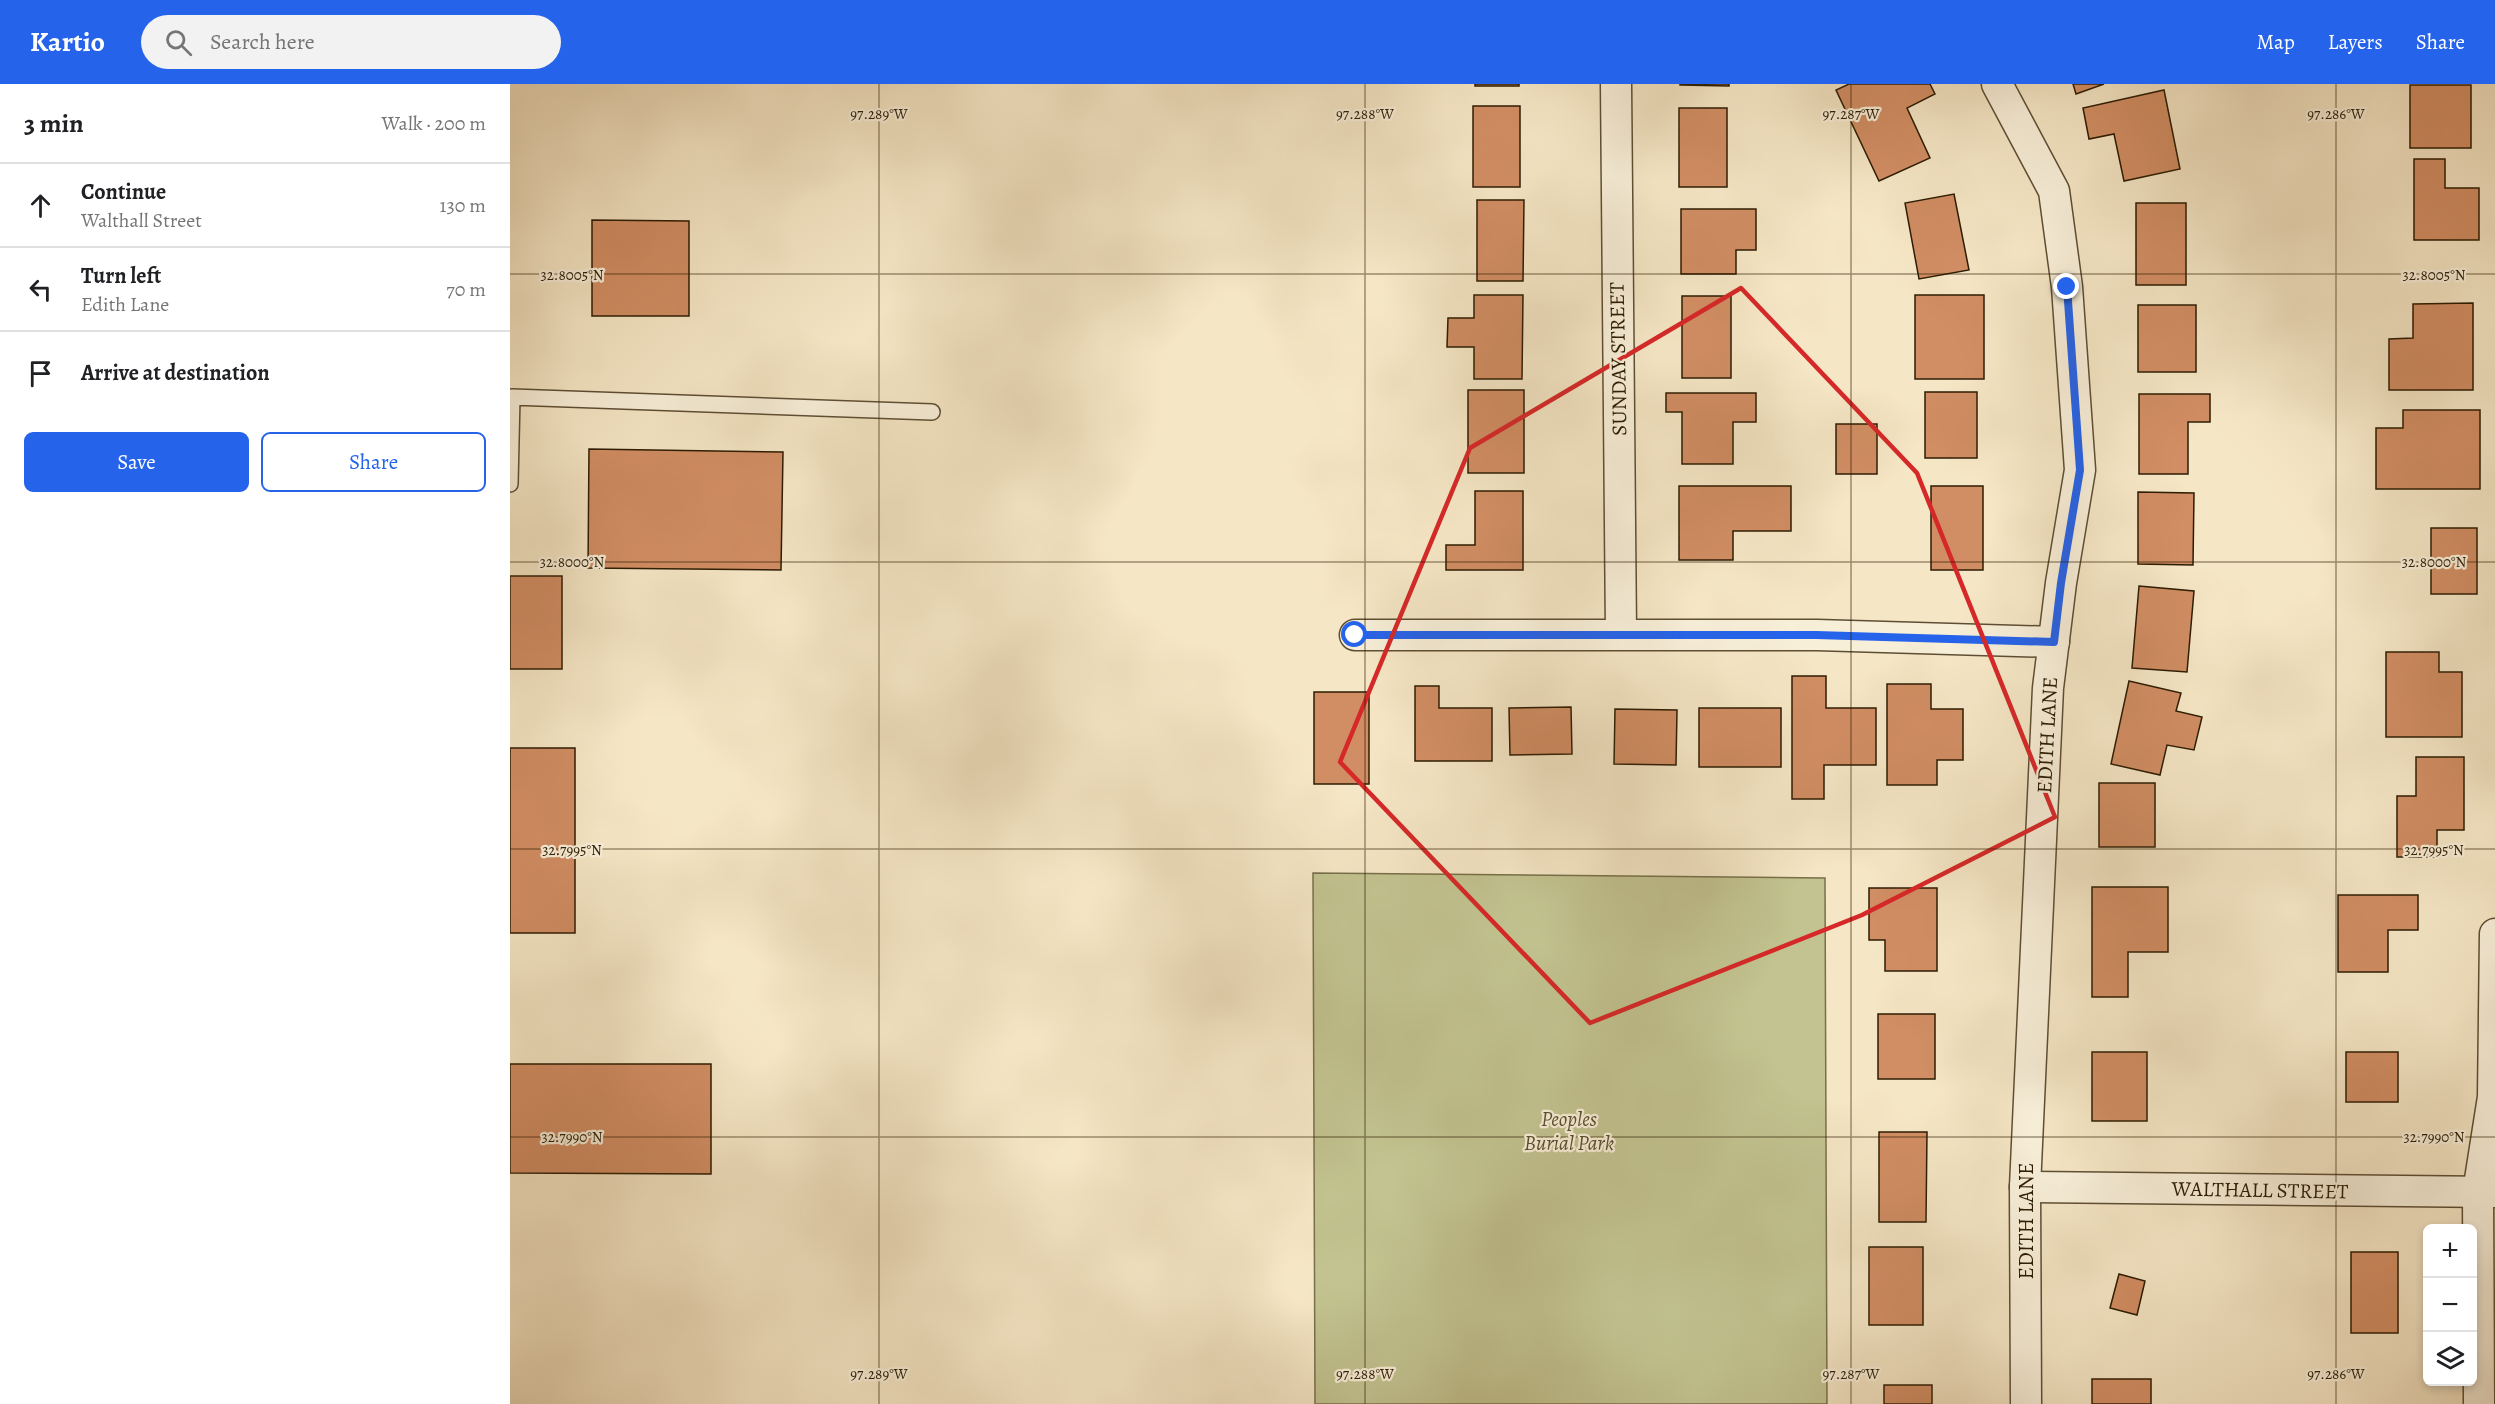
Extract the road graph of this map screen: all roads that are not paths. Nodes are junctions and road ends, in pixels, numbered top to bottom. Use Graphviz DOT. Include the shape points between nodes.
graph roads {
  1 [pos="1616,84"];
  2 [pos="1997,84"];
  3 [pos="932,412"];
  4 [pos="510,484"];
  5 [pos="1621,634"];
  6 [pos="1355,635"];
  7 [pos="2054,642"];
  8 [pos="2495,934"];
  9 [pos="2025,1187"];
  10 [pos="2486,1192"];
  11 [pos="2026,1404"];
  12 [pos="2479,1404"];
  1 -- 5 [label="street, SUNDAY STREET"];
  2 -- 7 [label="street, EDITH LANE" via="2054,191 2067,287 2080,470"];
  3 -- 4 [label="lane" via="512,397"];
  5 -- 6 [label="street"];
  5 -- 7 [label="street"];
  7 -- 9 [label="street, EDITH LANE" via="2048,688"];
  8 -- 10 [label="street" via="2493,1097"];
  9 -- 10 [label="street, WALTHALL STREET"];
  9 -- 11 [label="street, EDITH LANE"];
  10 -- 12 [label="street"];
}
